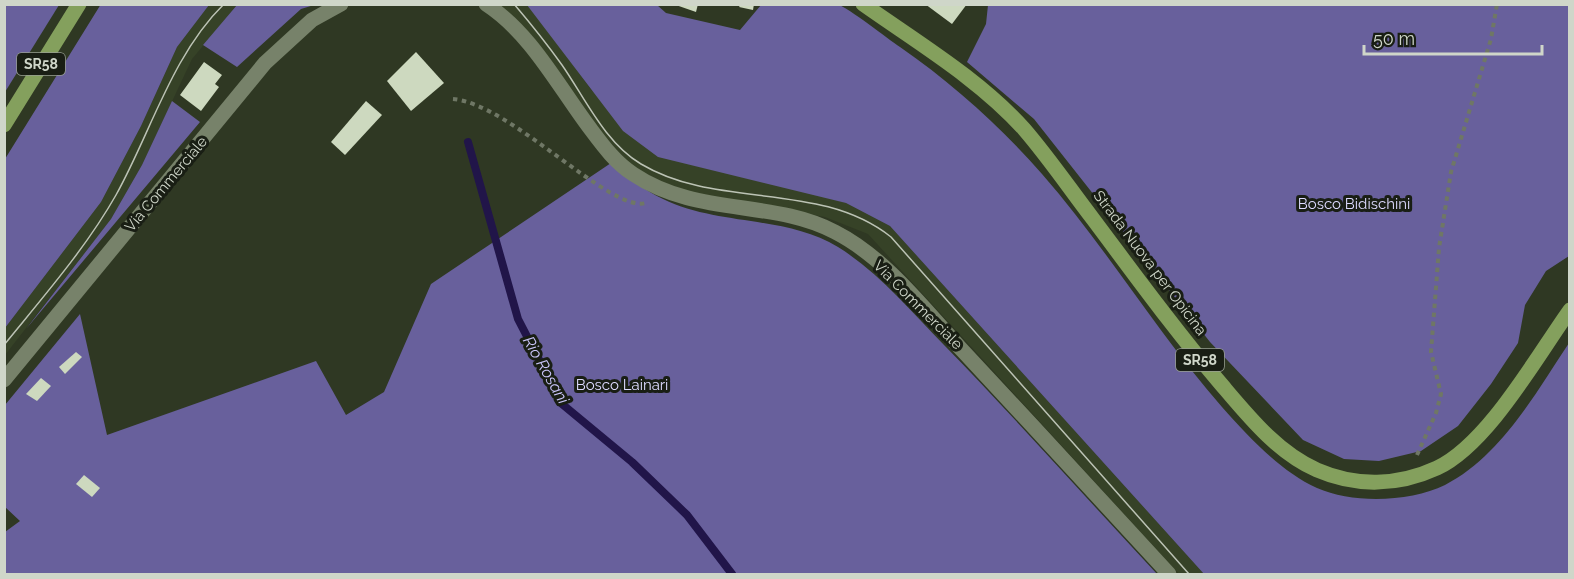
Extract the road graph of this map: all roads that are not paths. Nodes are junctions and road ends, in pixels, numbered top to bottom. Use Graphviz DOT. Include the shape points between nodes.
graph roads {
  1 [pos="79,4"];
  2 [pos="341,4"];
  3 [pos="486,4"];
  4 [pos="863,4"];
  5 [pos="4,125"];
  6 [pos="1569,310"];
  7 [pos="4,380"];
  8 [pos="1169,574"];
  1 -- 5 [label="main road, SR58"];
  2 -- 7 [label="street, Via Commerciale" via="312,20 265,63"];
  3 -- 8 [label="street, Via Commerciale" via="533,48 611,156 632,174 689,200 806,220 836,232 861,249 892,275"];
  4 -- 6 [label="main road, Strada Nuova per Opicina / SR58" via="965,77 1021,126 1198,357 1273,441 1315,470 1339,478 1388,483 1439,467 1487,426"];
}
